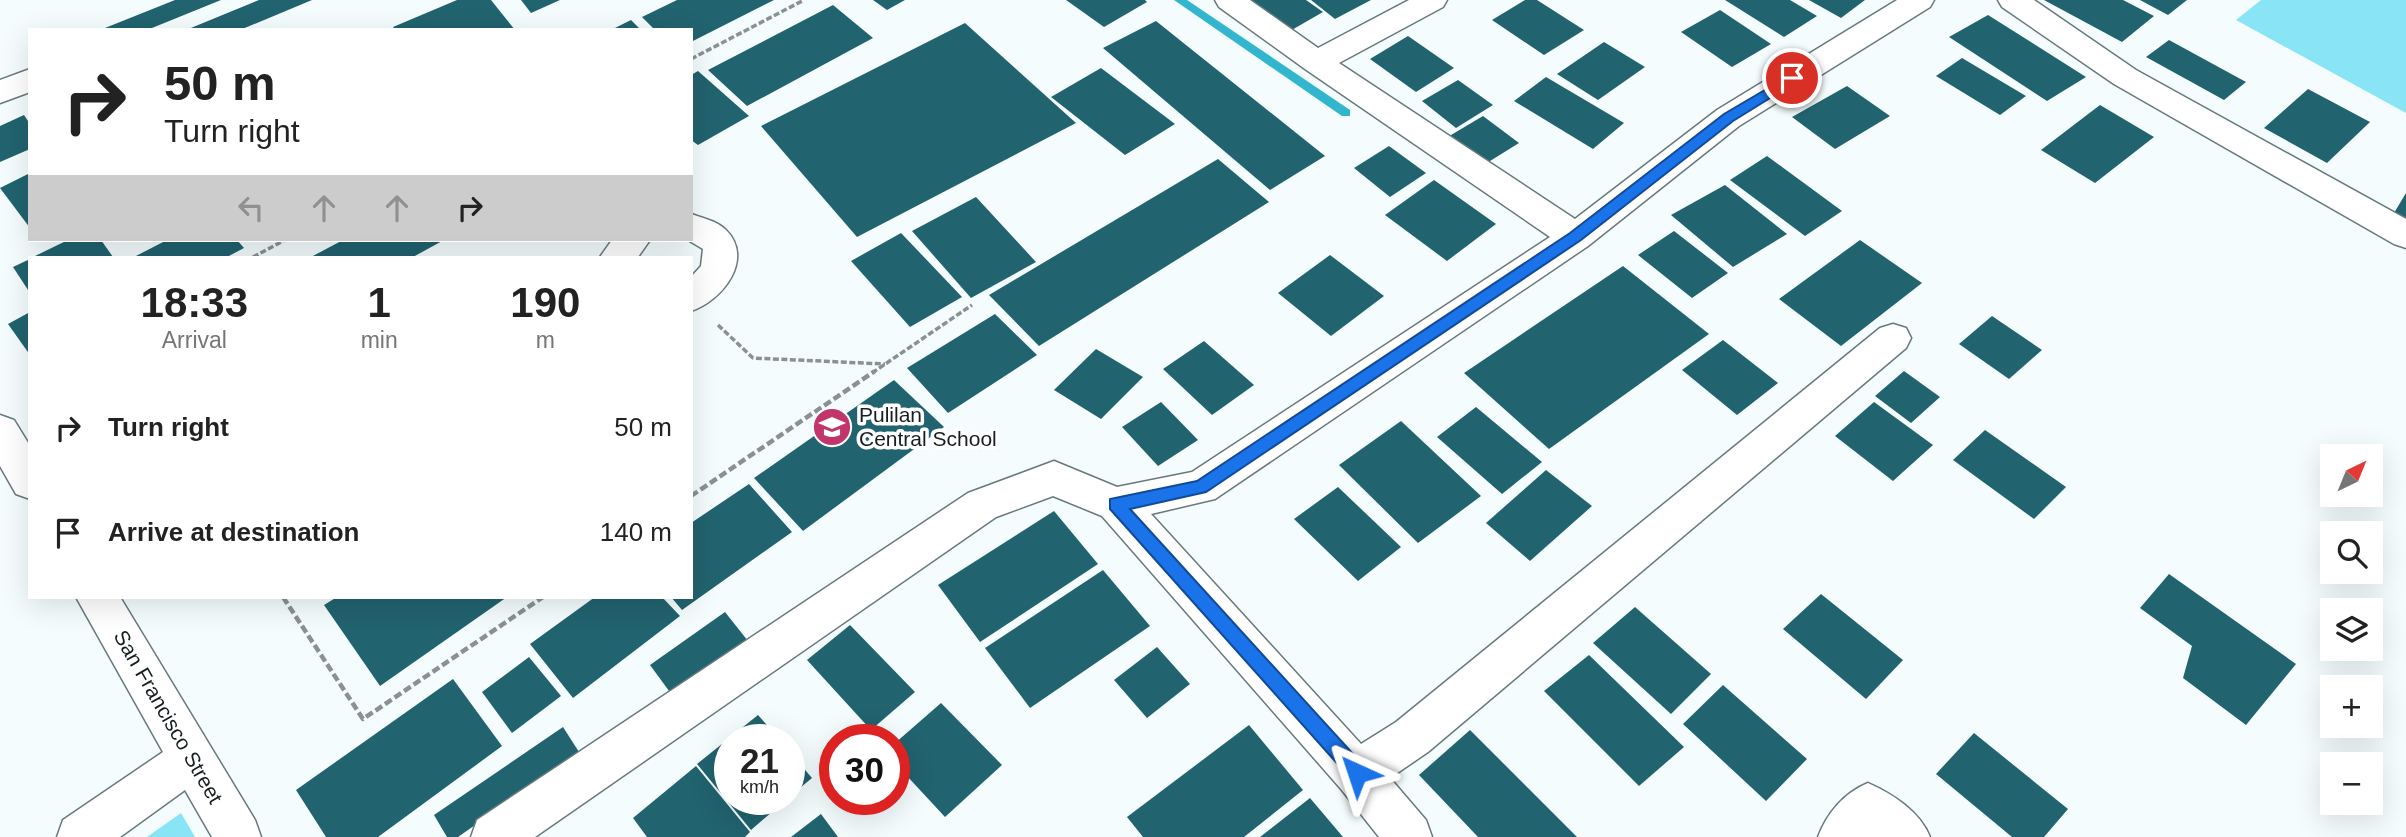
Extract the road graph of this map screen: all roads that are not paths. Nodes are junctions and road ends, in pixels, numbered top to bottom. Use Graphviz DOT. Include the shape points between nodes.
graph roads {
  1 [pos="1230,0"];
  2 [pos="1432,0"];
  3 [pos="1919,0"];
  4 [pos="2013,0"];
  5 [pos="1316,62"];
  6 [pos="28,81"];
  7 [pos="0,92"];
  8 [pos="693,228"];
  9 [pos="2406,235"];
  10 [pos="1576,237"];
  11 [pos="631,242"];
  12 [pos="618,256"];
  13 [pos="700,307"];
  14 [pos="1893,338"];
  15 [pos="0,431"];
  16 [pos="28,479"];
  17 [pos="1116,504"];
  18 [pos="108,601"];
  19 [pos="192,758"];
  20 [pos="1357,773"];
  21 [pos="79,837"];
  22 [pos="238,837"];
  23 [pos="495,837"];
  24 [pos="1409,837"];
  25 [pos="1841,837"];
  26 [pos="1907,837"];
  1 -- 5 [label="street"];
  2 -- 5 [label="street"];
  3 -- 10 [label="street" via="1728,118"];
  4 -- 9 [label="street" via="2125,77"];
  5 -- 10 [label="street"];
  6 -- 7 [label="street"];
  8 -- 13 [label="street" via="718,243 722,257"];
  10 -- 17 [label="street" via="1200,487"];
  11 -- 12 [label="street"];
  14 -- 20 [label="street" via="1412,737"];
  15 -- 16 [label="street"];
  17 -- 20 [label="street"];
  17 -- 23 [label="street" via="1054,478 982,505"];
  18 -- 19 [label="street, San Francisco Street"];
  19 -- 21 [label="street"];
  19 -- 22 [label="street, San Francisco Street"];
  20 -- 24 [label="street"];
  25 -- 26 [label="street" via="1868,806"];
}
